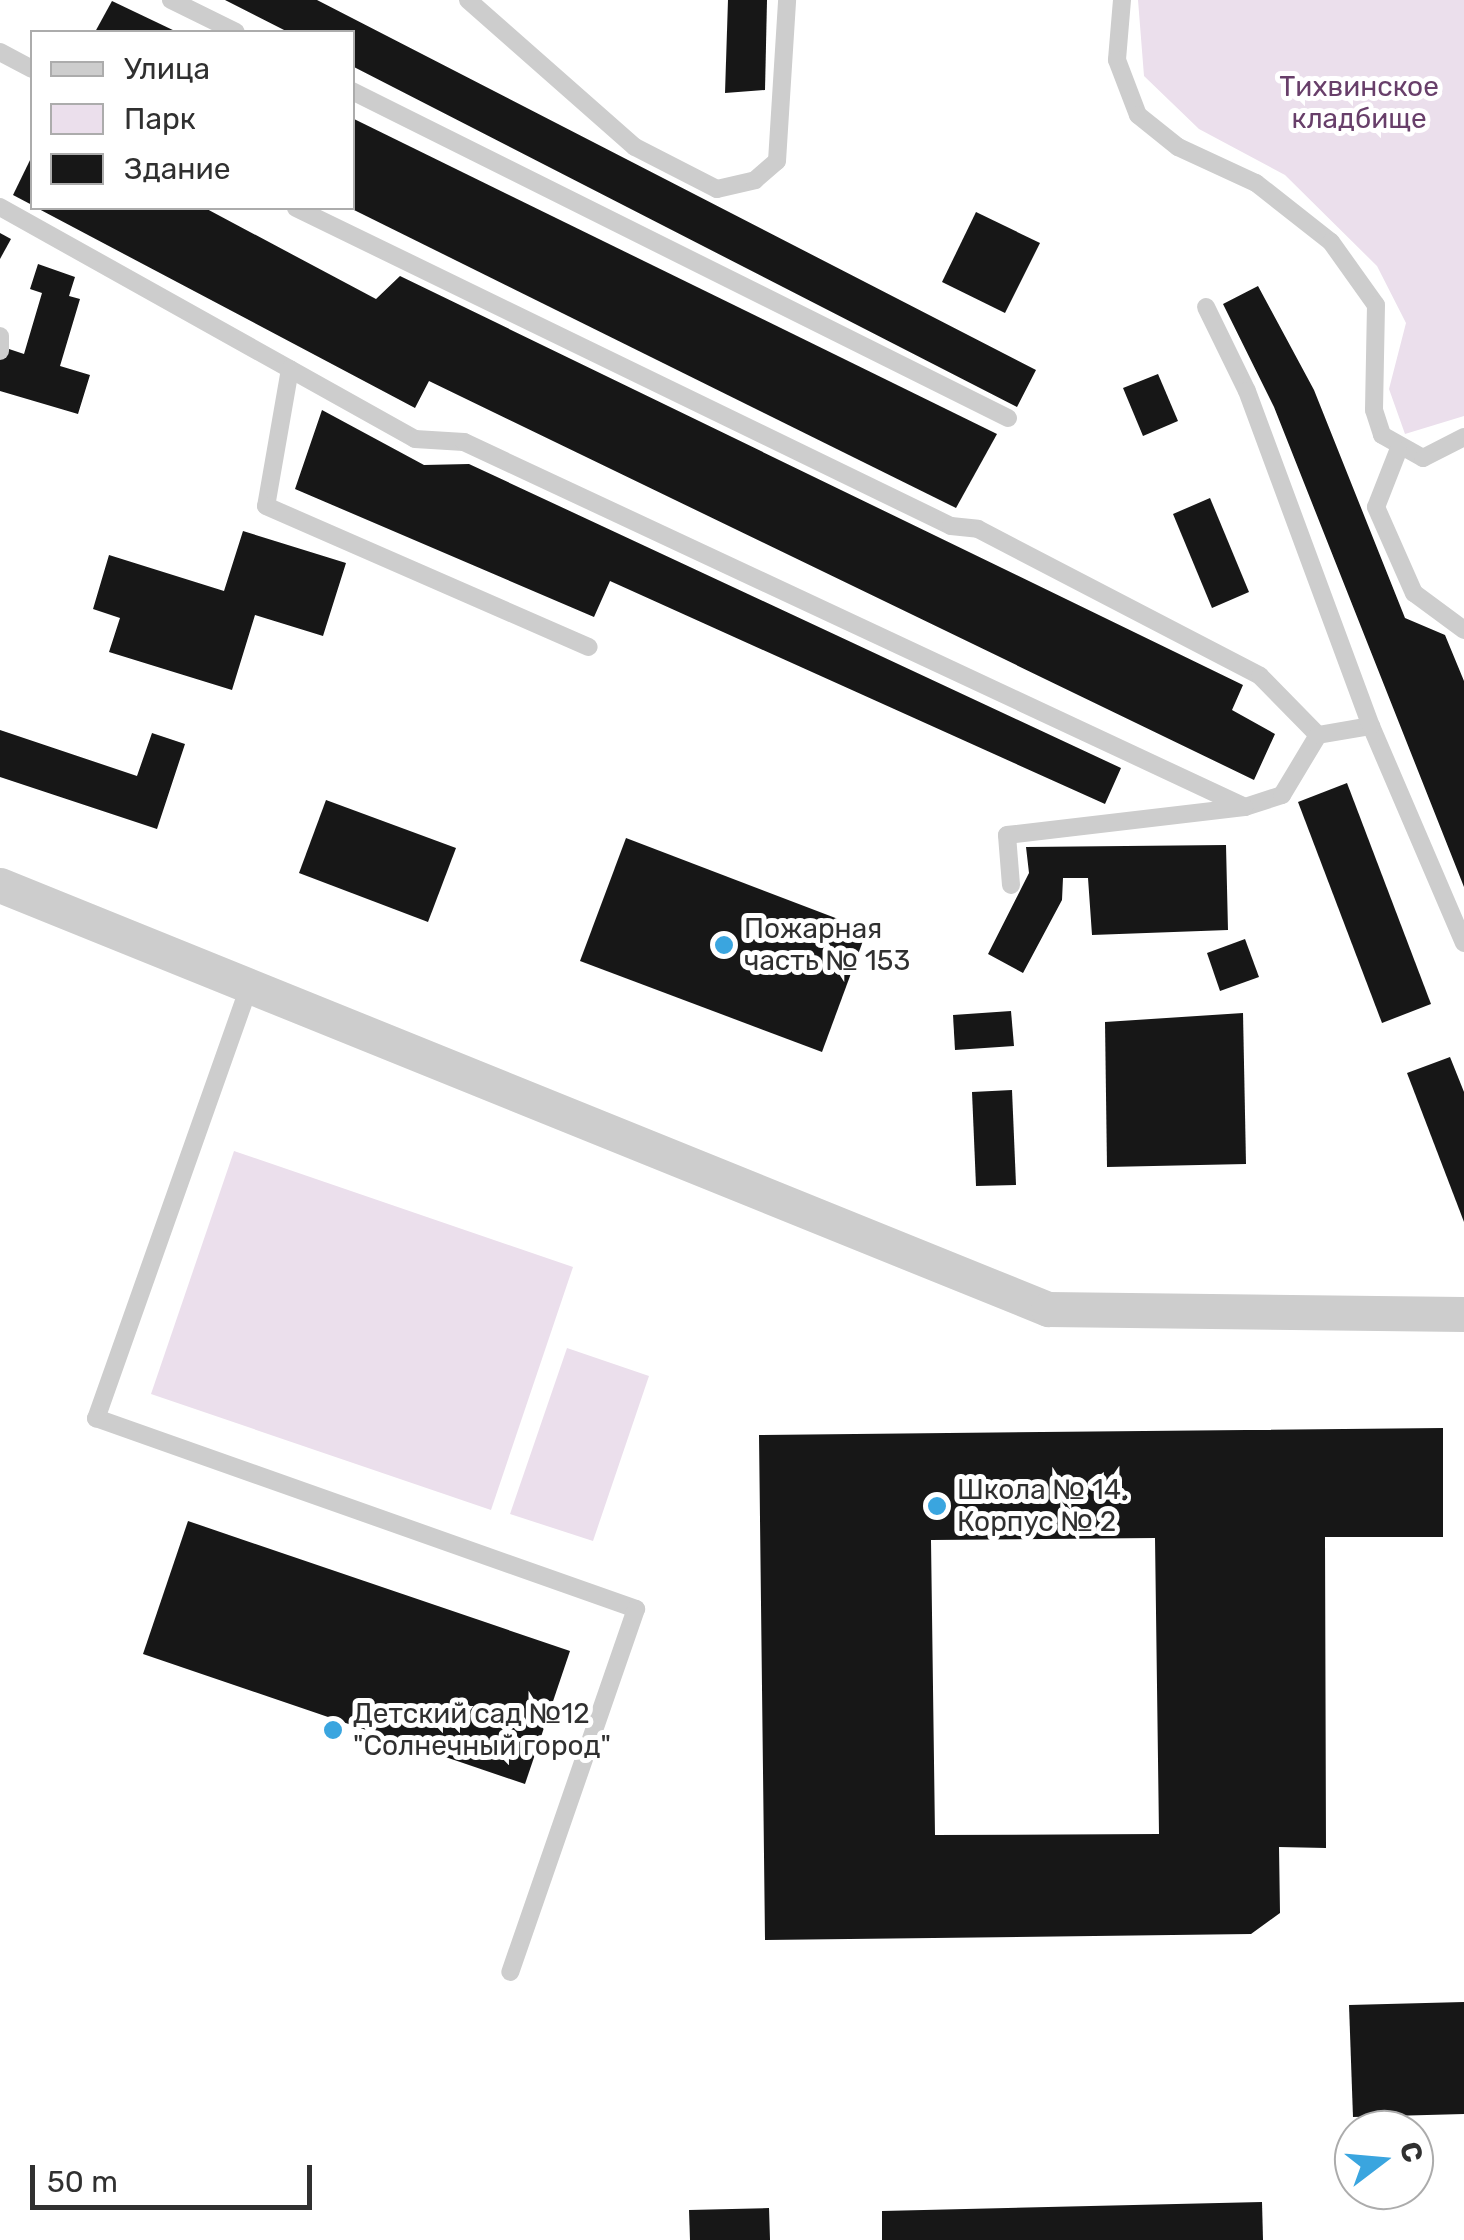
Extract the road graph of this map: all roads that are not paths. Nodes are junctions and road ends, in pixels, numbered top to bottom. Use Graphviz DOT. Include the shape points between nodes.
graph roads {
  1 [pos="170,0"];
  2 [pos="468,0"];
  3 [pos="787,0"];
  4 [pos="1122,0"];
  5 [pos="232,30"];
  6 [pos="0,52"];
  7 [pos="30,68"];
  8 [pos="355,92"];
  9 [pos="0,207"];
  10 [pos="300,210"];
  11 [pos="1206,306"];
  12 [pos="0,336"];
  13 [pos="0,351"];
  14 [pos="290,369"];
  15 [pos="1008,418"];
  16 [pos="1464,438"];
  17 [pos="1398,451"];
  18 [pos="1464,630"];
  19 [pos="588,647"];
  20 [pos="1370,726"];
  21 [pos="1318,735"];
  22 [pos="1244,807"];
  23 [pos="0,886"];
  24 [pos="1011,886"];
  25 [pos="1464,943"];
  26 [pos="250,983"];
  27 [pos="1464,1314"];
  28 [pos="510,1972"];
  1 -- 5 [label="lane"];
  2 -- 3 [label="lane" via="635,147 717,189 755,180 777,161"];
  4 -- 17 [label="lane" via="1117,60 1138,115 1178,148 1256,183 1331,242 1376,305 1374,410"];
  6 -- 7 [label="lane"];
  8 -- 15 [label="lane"];
  9 -- 14 [label="lane"];
  10 -- 21 [label="lane" via="950,526 978,529 1260,676"];
  11 -- 20 [label="lane" via="1247,391"];
  12 -- 13 [label="lane"];
  14 -- 19 [label="lane" via="266,506"];
  14 -- 22 [label="lane" via="415,438 464,442"];
  16 -- 17 [label="lane" via="1423,458"];
  17 -- 18 [label="lane" via="1376,507 1414,594"];
  20 -- 21 [label="lane"];
  20 -- 25 [label="lane"];
  21 -- 22 [label="lane" via="1282,795"];
  22 -- 24 [label="lane" via="1007,836"];
  23 -- 26 [label="street"];
  26 -- 27 [label="street" via="1048,1309"];
  26 -- 28 [label="lane" via="96,1418 636,1608"];
}
